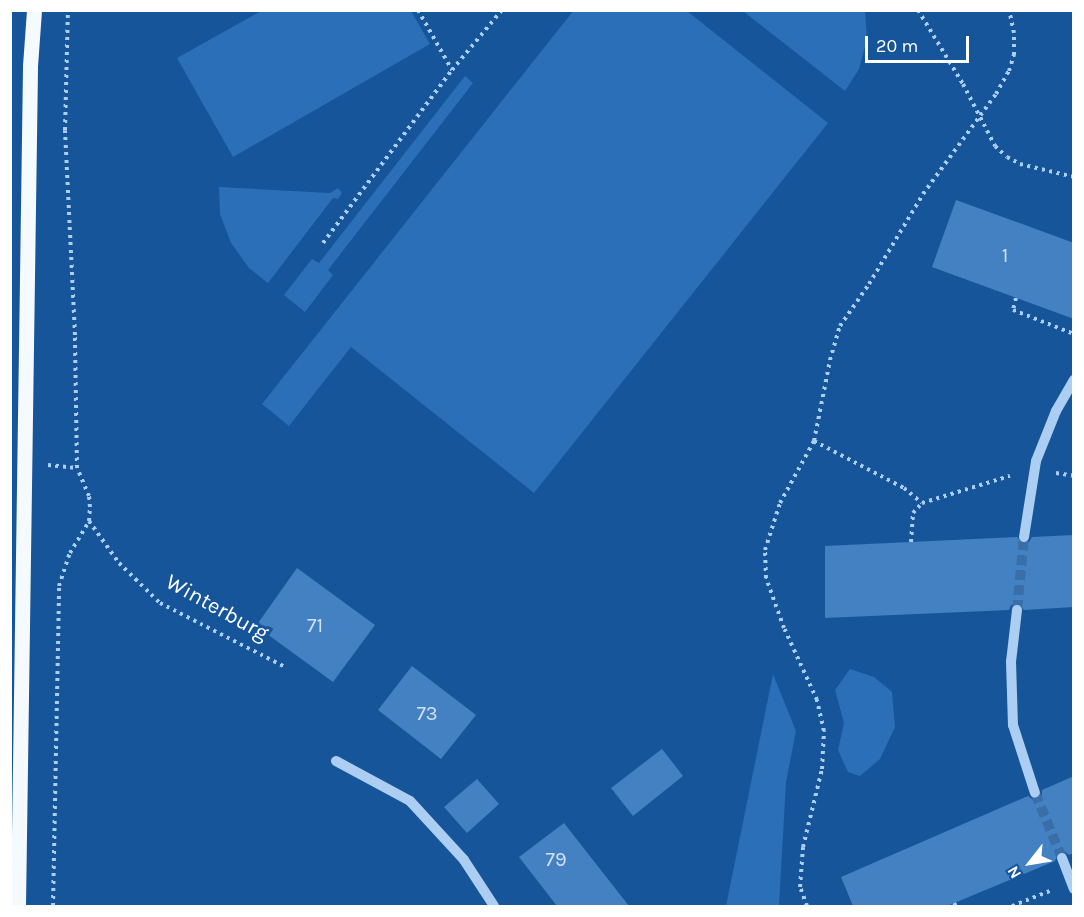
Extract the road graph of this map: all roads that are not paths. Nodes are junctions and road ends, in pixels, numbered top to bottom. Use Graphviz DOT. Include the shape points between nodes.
graph roads {
  1 [pos="34,10"];
  2 [pos="1074,380"];
  3 [pos="1024,537"];
  4 [pos="1017,610"];
  5 [pos="336,761"];
  6 [pos="1035,793"];
  7 [pos="1062,858"];
  8 [pos="1072,886"];
  9 [pos="18,906"];
  10 [pos="494,906"];
  1 -- 9 [label="main road"];
  2 -- 3 [label="street" via="1056,411 1033,471"];
  4 -- 6 [label="street" via="1011,663 1013,724"];
  5 -- 10 [label="street" via="410,801 464,860"];
  7 -- 8 [label="street"];
}
